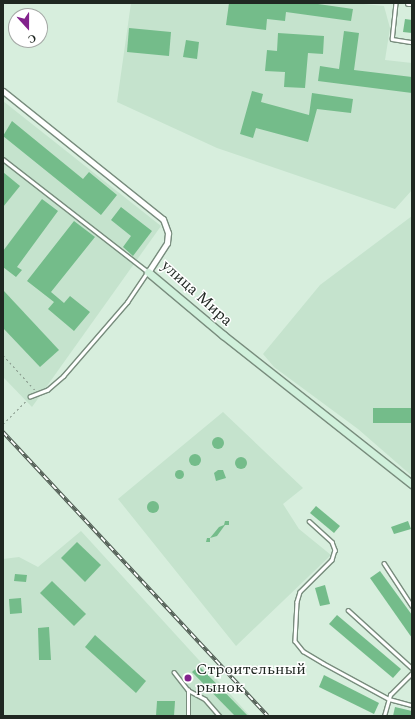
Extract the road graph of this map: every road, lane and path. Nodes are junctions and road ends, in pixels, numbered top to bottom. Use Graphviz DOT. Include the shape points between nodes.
graph roads {
  1 [pos="396,3"];
  2 [pos="408,3"];
  3 [pos="412,4"];
  4 [pos="412,42"];
  5 [pos="3,92"];
  6 [pos="3,159"];
  7 [pos="148,272"];
  8 [pos="3,355"];
  9 [pos="43,393"];
  10 [pos="30,397"];
  11 [pos="3,424"];
  12 [pos="412,484"];
  13 [pos="309,521"];
  14 [pos="384,563"];
  15 [pos="412,606"];
  16 [pos="348,610"];
  17 [pos="412,668"];
  18 [pos="174,672"];
  19 [pos="412,673"];
  20 [pos="188,690"];
  21 [pos="389,698"];
  22 [pos="412,705"];
  23 [pos="188,716"];
  24 [pos="220,716"];
  25 [pos="384,716"];
  1 -- 4 [label="lane" via="392,39"];
  2 -- 3 [label="street"];
  5 -- 7 [label="street, улица Мира" via="163,219 168,234 167,243"];
  6 -- 7 [label="lane"];
  7 -- 9 [label="lane" via="128,302 73,366"];
  7 -- 12 [label="street, улица Мира" via="223,335"];
  8 -- 9 [label="path" via="33,390"];
  9 -- 10 [label="lane"];
  10 -- 11 [label="path"];
  13 -- 21 [label="lane" via="332,542 335,550 332,560 300,592 295,641 303,651"];
  14 -- 15 [label="lane"];
  16 -- 17 [label="lane"];
  18 -- 20 [label="lane"];
  19 -- 21 [label="lane"];
  20 -- 23 [label="lane"];
  20 -- 24 [label="lane" via="205,698"];
  21 -- 22 [label="lane"];
  21 -- 25 [label="lane"];
}
